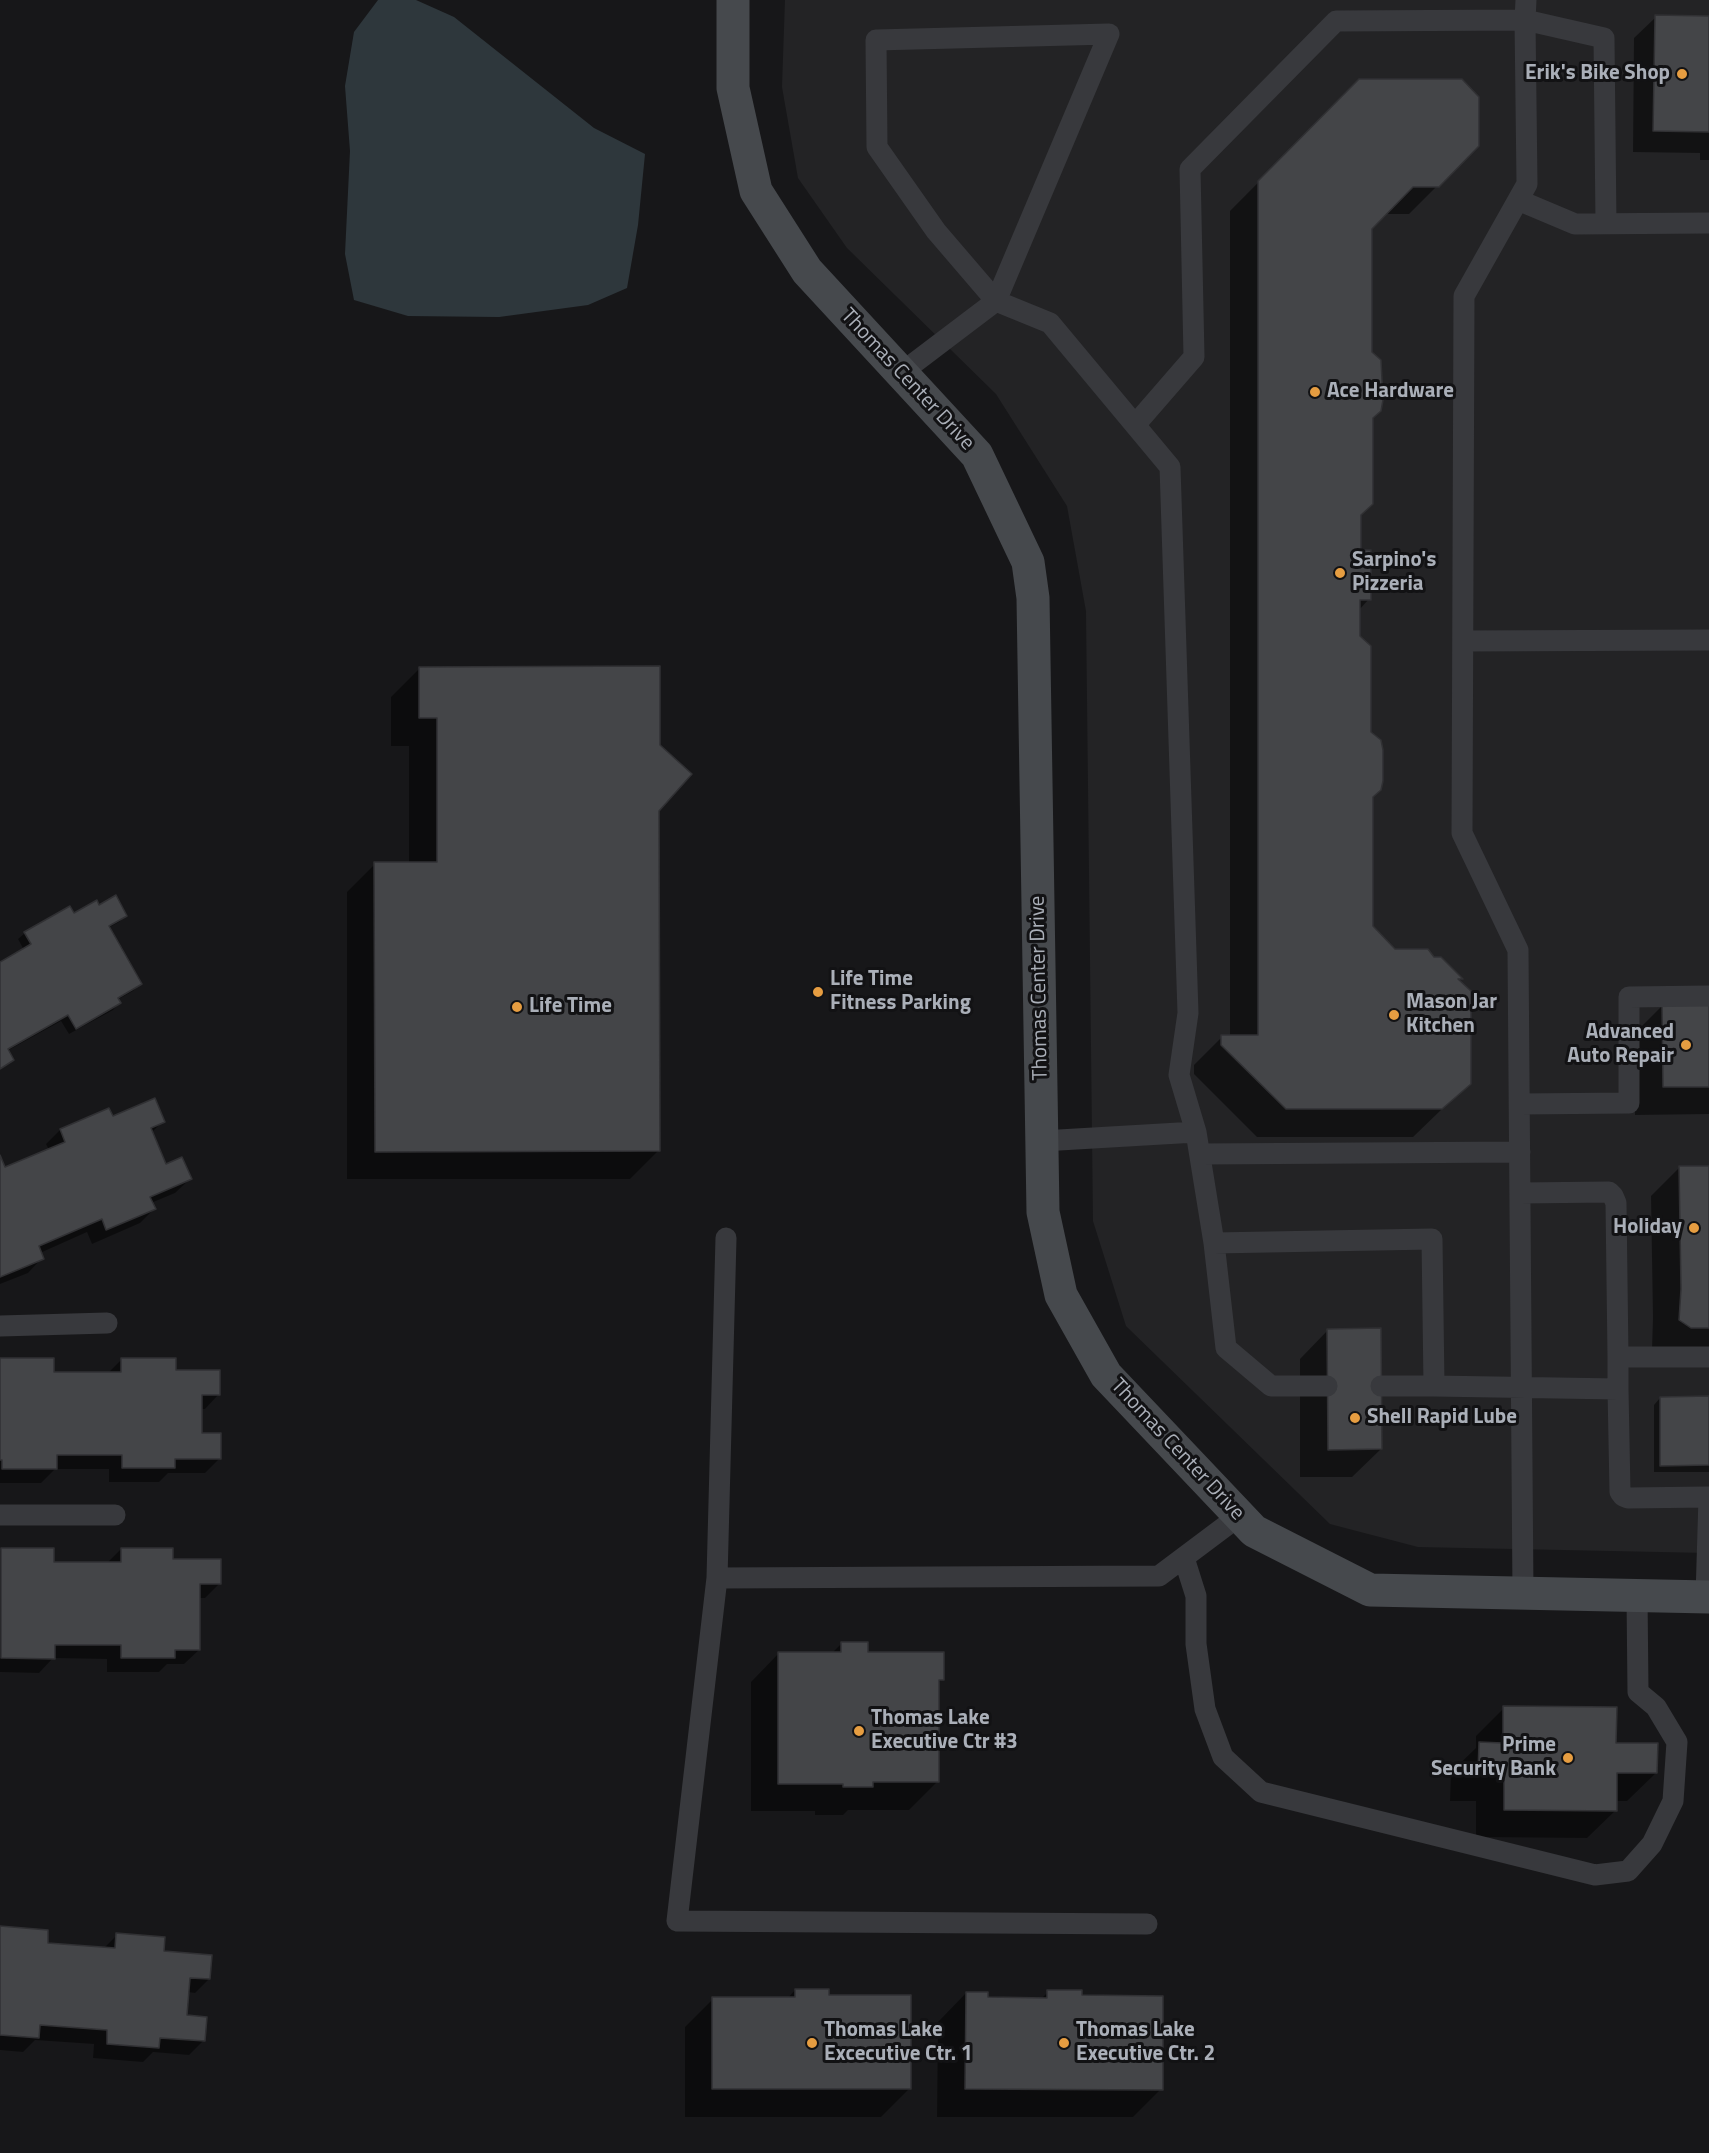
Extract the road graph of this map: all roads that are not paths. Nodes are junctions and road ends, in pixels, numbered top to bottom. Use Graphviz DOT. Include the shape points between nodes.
graph roads {
  1 [pos="733,0"];
  2 [pos="1526,10"];
  3 [pos="1518,200"];
  4 [pos="1709,223"];
  5 [pos="1606,224"];
  6 [pos="996,301"];
  7 [pos="902,373"];
  8 [pos="1135,425"];
  9 [pos="1709,640"];
  10 [pos="1463,641"];
  11 [pos="1709,996"];
  12 [pos="1520,1104"];
  13 [pos="1196,1132"];
  14 [pos="1042,1141"];
  15 [pos="1520,1152"];
  16 [pos="1200,1154"];
  17 [pos="1520,1193"];
  18 [pos="726,1238"];
  19 [pos="1214,1243"];
  20 [pos="107,1323"];
  21 [pos="0,1326"];
  22 [pos="1618,1357"];
  23 [pos="1709,1357"];
  24 [pos="1327,1386"];
  25 [pos="1382,1386"];
  26 [pos="1434,1386"];
  27 [pos="1522,1386"];
  28 [pos="1618,1389"];
  29 [pos="1708,1497"];
  30 [pos="0,1515"];
  31 [pos="115,1515"];
  32 [pos="1239,1516"];
  33 [pos="1184,1558"];
  34 [pos="717,1578"];
  35 [pos="1523,1593"];
  36 [pos="1636,1595"];
  37 [pos="1707,1597"];
  38 [pos="1147,1924"];
  1 -- 7 [label="street, Thomas Center Drive" via="733,88 756,191 807,271"];
  2 -- 3 [label="lane" via="1527,184"];
  2 -- 5 [label="lane" via="1604,38"];
  2 -- 8 [label="lane" via="1336,21 1190,169 1194,357"];
  3 -- 5 [label="lane" via="1575,224"];
  3 -- 10 [label="lane" via="1464,296"];
  4 -- 5 [label="lane"];
  6 -- 6 [label="lane" via="936,231 877,147 876,40 1109,34"];
  6 -- 7 [label="lane"];
  6 -- 8 [label="lane" via="1050,323"];
  7 -- 14 [label="street, Thomas Center Drive" via="977,455 1028,562 1034,610"];
  8 -- 13 [label="lane" via="1170,467 1188,1013 1179,1075"];
  9 -- 10 [label="lane"];
  10 -- 12 [label="lane" via="1462,833 1518,950"];
  11 -- 12 [label="lane" via="1629,997 1629,1103"];
  12 -- 15 [label="lane"];
  13 -- 14 [label="lane"];
  13 -- 16 [label="lane"];
  14 -- 32 [label="street, Thomas Center Drive" via="1043,1212 1061,1295 1106,1375"];
  15 -- 16 [label="lane"];
  15 -- 17 [label="lane"];
  16 -- 19 [label="lane"];
  17 -- 22 [label="lane" via="1609,1192 1613,1196"];
  17 -- 27 [label="lane"];
  18 -- 34 [label="lane"];
  19 -- 24 [label="lane" via="1226,1348 1271,1386"];
  19 -- 26 [label="lane" via="1432,1239"];
  20 -- 21 [label="lane"];
  22 -- 23 [label="lane"];
  22 -- 28 [label="lane"];
  25 -- 26 [label="lane"];
  26 -- 27 [label="lane"];
  27 -- 28 [label="lane"];
  27 -- 35 [label="lane"];
  28 -- 29 [label="lane" via="1623,1496"];
  29 -- 37 [label="lane"];
  30 -- 31 [label="lane"];
  32 -- 33 [label="lane"];
  32 -- 35 [label="street, Thomas Center Drive" via="1254,1531 1370,1590"];
  33 -- 34 [label="lane" via="1159,1576"];
  33 -- 36 [label="lane" via="1196,1596 1196,1644 1205,1710 1222,1757 1262,1792 1595,1875 1628,1870 1652,1844 1673,1801 1677,1742 1656,1707 1638,1692"];
  34 -- 38 [label="lane" via="677,1921"];
  35 -- 36 [label="street, Thomas Center Drive"];
  36 -- 37 [label="street, Thomas Center Drive"];
}
